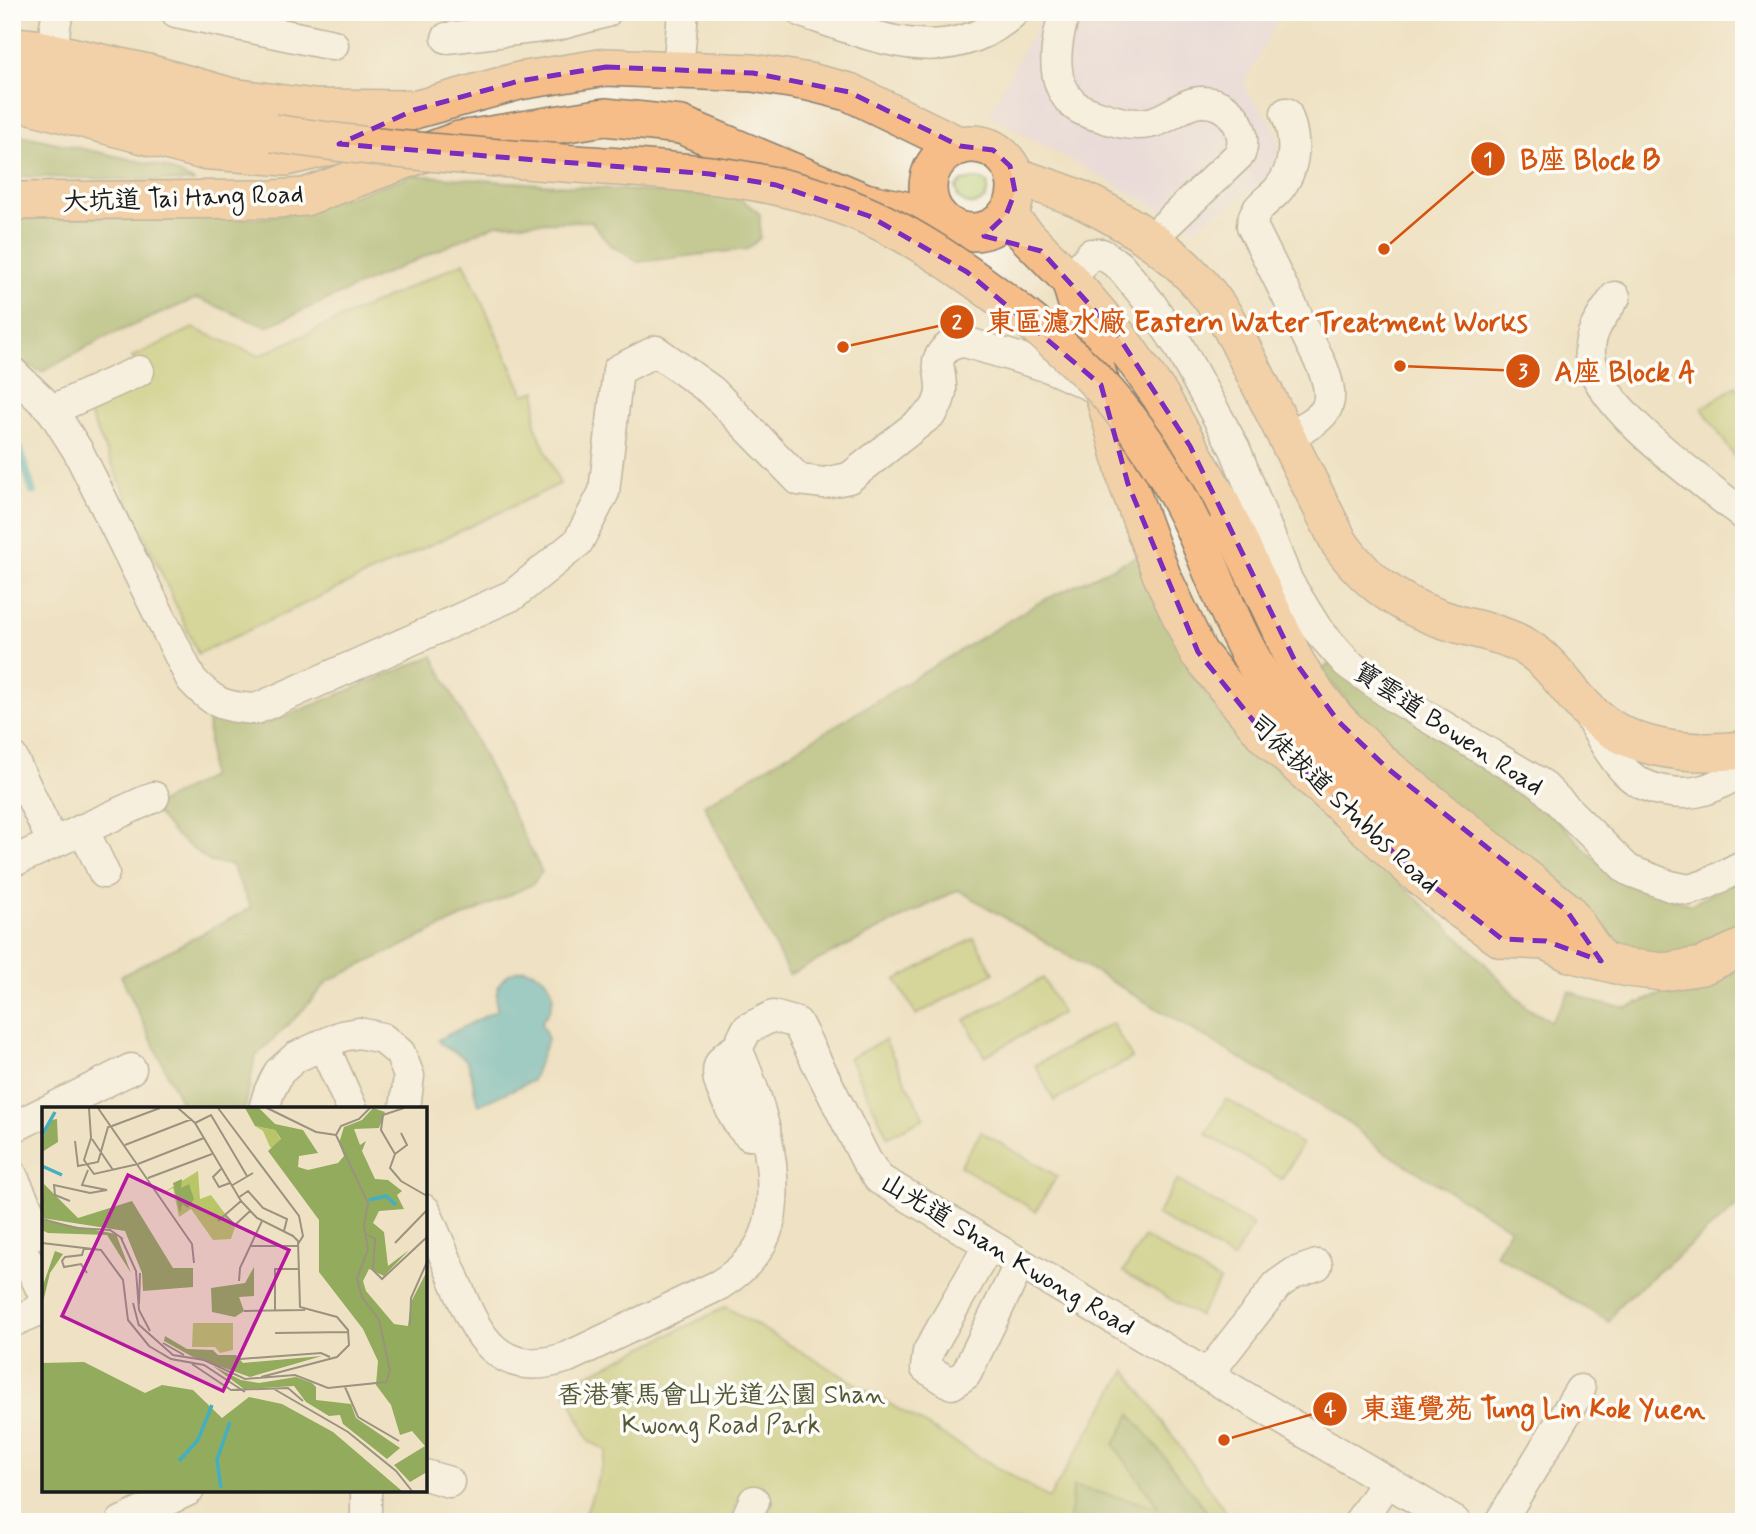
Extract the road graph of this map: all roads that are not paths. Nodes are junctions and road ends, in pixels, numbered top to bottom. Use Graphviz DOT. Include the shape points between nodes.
graph roads {
  1 [pos="58,12"];
  2 [pos="176,12"];
  3 [pos="606,12"];
  4 [pos="682,12"];
  5 [pos="802,12"];
  6 [pos="1014,12"];
  7 [pos="1065,12"];
  8 [pos="447,38"];
  9 [pos="333,45"];
  10 [pos="12,46"];
  11 [pos="54,52"];
  12 [pos="678,70"];
  13 [pos="12,72"];
  14 [pos="12,100"];
  15 [pos="414,110"];
  16 [pos="1286,113"];
  17 [pos="945,189"];
  18 [pos="1011,197"];
  19 [pos="12,201"];
  20 [pos="1151,239"];
  21 [pos="1041,251"];
  22 [pos="1070,279"];
  23 [pos="1615,297"];
  24 [pos="1092,325"];
  25 [pos="139,371"];
  26 [pos="12,372"];
  27 [pos="1064,374"];
  28 [pos="1104,394"];
  29 [pos="52,410"];
  30 [pos="1286,437"];
  31 [pos="1744,515"];
  32 [pos="1583,706"];
  33 [pos="1744,750"];
  34 [pos="12,757"];
  35 [pos="1744,770"];
  36 [pos="154,797"];
  37 [pos="83,829"];
  38 [pos="53,843"];
  39 [pos="12,862"];
  40 [pos="1744,865"];
  41 [pos="104,873"];
  42 [pos="1744,947"];
  43 [pos="1572,952"];
  44 [pos="323,1044"];
  45 [pos="131,1069"];
  46 [pos="407,1099"];
  47 [pos="55,1107"];
  48 [pos="264,1107"];
  49 [pos="351,1107"];
  50 [pos="42,1113"];
  51 [pos="12,1128"];
  52 [pos="12,1175"];
  53 [pos="427,1213"];
  54 [pos="26,1231"];
  55 [pos="989,1245"];
  56 [pos="1020,1263"];
  57 [pos="1317,1265"];
  58 [pos="42,1288"];
  59 [pos="42,1309"];
  60 [pos="12,1322"];
  61 [pos="1208,1374"];
  62 [pos="1580,1390"];
  63 [pos="1387,1481"];
  64 [pos="184,1492"];
  65 [pos="366,1492"];
  66 [pos="121,1522"];
  67 [pos="366,1522"];
  68 [pos="1359,1522"];
  69 [pos="1455,1522"];
  70 [pos="1500,1522"];
  1 -- 11 [label="street"];
  2 -- 9 [label="street"];
  3 -- 8 [label="street" via="558,25"];
  4 -- 12 [label="street"];
  5 -- 6 [label="street" via="899,41 943,46 991,31"];
  7 -- 20 [label="street" via="1056,56 1063,91 1074,105 1114,121 1147,124 1203,102 1226,108 1240,126 1240,154"];
  10 -- 11 [label="main road"];
  11 -- 15 [label="main road" via="232,97 314,108"];
  12 -- 15 [label="main road" via="606,67 519,81"];
  12 -- 17 [label="main road" via="753,74 849,92"];
  13 -- 43 [label="main road, bridge" via="273,134 396,150 710,174 776,185 836,203 902,232 967,272 1093,375 1144,439 1174,487 1239,635 1285,711"];
  14 -- 15 [label="main road" via="200,149 286,157 332,146"];
  16 -- 30 [label="street" via="1294,137 1292,163 1276,191 1257,209 1252,226 1322,366 1330,394 1327,411 1319,419"];
  17 -- 18 [label="main road" via="975,232 987,229"];
  17 -- 18 [label="main road, 司徒拔道 Stubbs Road" via="972,144 993,150 1010,166"];
  17 -- 19 [label="main road, 大坑道 Tai Hang Road" via="795,171 681,125 605,117 459,140 305,197"];
  17 -- 21 [label="main road, 司徒拔道 Stubbs Road"];
  18 -- 20 [label="main road" via="1061,196 1084,201"];
  18 -- 21 [label="main road, 司徒拔道 Stubbs Road"];
  20 -- 30 [label="main road" via="1218,304"];
  21 -- 22 [label="main road, 司徒拔道 Stubbs Road"];
  22 -- 24 [label="main road, 司徒拔道 Stubbs Road"];
  22 -- 40 [label="street, 寶雲道 Bowen Road" via="1091,254 1102,254 1120,266 1151,304 1235,449 1288,582 1303,608 1332,647 1374,684 1541,784 1628,870 1689,890"];
  23 -- 31 [label="street" via="1590,340 1597,378 1629,419"];
  24 -- 27 [label="street"];
  24 -- 28 [label="main road, 司徒拔道 Stubbs Road"];
  24 -- 43 [label="main road, 司徒拔道 Stubbs Road" via="1118,337 1161,397 1221,503 1296,663 1316,694 1387,768 1567,911"];
  25 -- 29 [label="street"];
  26 -- 29 [label="street"];
  27 -- 28 [label="street"];
  27 -- 29 [label="street" via="965,342 949,345 938,362 943,387 933,412 849,478 809,483 799,480 712,391 656,351 618,370 604,492 578,542 513,595 256,709 226,707 191,679 78,451"];
  28 -- 43 [label="main road, 司徒拔道 Stubbs Road" via="1128,484 1198,652 1264,734 1458,908 1502,939"];
  30 -- 32 [label="main road" via="1340,544 1364,575 1415,608 1525,646 1556,673"];
  32 -- 33 [label="main road" via="1609,727 1644,744 1682,753"];
  32 -- 35 [label="street" via="1606,747 1628,774 1648,787 1704,790"];
  34 -- 38 [label="street"];
  36 -- 37 [label="street"];
  37 -- 38 [label="street"];
  37 -- 41 [label="street"];
  38 -- 39 [label="street"];
  42 -- 43 [label="main road, 司徒拔道 Stubbs Road" via="1702,966 1663,972 1628,968"];
  44 -- 46 [label="street" via="359,1033 382,1038 405,1063"];
  44 -- 48 [label="street" via="296,1057 279,1072"];
  44 -- 49 [label="street"];
  45 -- 47 [label="street"];
  50 -- 51 [label="street"];
  52 -- 54 [label="street"];
  53 -- 55 [label="street, 山光道 Shan Kwong Road" via="458,1259 471,1319 498,1352 525,1363 557,1361 719,1285 747,1264 766,1235 774,1205 765,1129 737,1049 747,1029 774,1016 797,1023 872,1170"];
  54 -- 58 [label="street"];
  55 -- 56 [label="street, 山光道 Shan Kwong Road"];
  55 -- 56 [label="street" via="928,1352 926,1368 952,1384 966,1374"];
  56 -- 61 [label="street, 山光道 Shan Kwong Road"];
  57 -- 61 [label="street" via="1277,1285"];
  59 -- 60 [label="street"];
  61 -- 63 [label="street, 山光道 Shan Kwong Road"];
  62 -- 70 [label="street"];
  63 -- 68 [label="street"];
  63 -- 69 [label="street, 山光道 Shan Kwong Road"];
  64 -- 66 [label="street"];
  65 -- 67 [label="street"];
}
